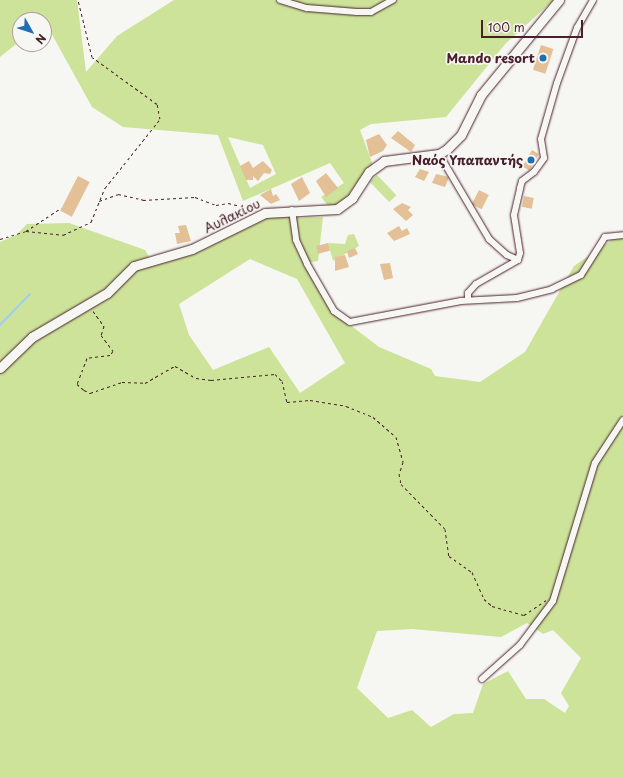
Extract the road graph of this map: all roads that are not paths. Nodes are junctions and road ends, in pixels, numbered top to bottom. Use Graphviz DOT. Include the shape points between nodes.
graph roads {
  1 [pos="280,0"];
  2 [pos="393,0"];
  3 [pos="559,0"];
  4 [pos="593,0"];
  5 [pos="439,154"];
  6 [pos="292,210"];
  7 [pos="623,235"];
  8 [pos="518,260"];
  9 [pos="468,300"];
  10 [pos="0,368"];
  11 [pos="623,420"];
  12 [pos="482,679"];
  1 -- 2 [label="street" via="307,8 357,12 371,12"];
  3 -- 5 [label="street" via="481,95 456,141"];
  4 -- 8 [label="street" via="577,28 557,83 541,139 544,158 522,181 514,215 520,253"];
  5 -- 6 [label="street, Αυλακίου" via="384,161 369,172 352,198 337,209"];
  5 -- 8 [label="street" via="489,239 507,255"];
  6 -- 9 [label="street" via="296,240 306,263 341,318 362,322"];
  6 -- 10 [label="street, Αυλακίου" via="272,211 192,249 134,266 107,293 32,337"];
  7 -- 9 [label="street" via="613,234 599,242 589,264 572,282 518,298"];
  8 -- 9 [label="street" via="476,284 468,293"];
  11 -- 12 [label="street" via="595,463 557,593 520,645"];
}
